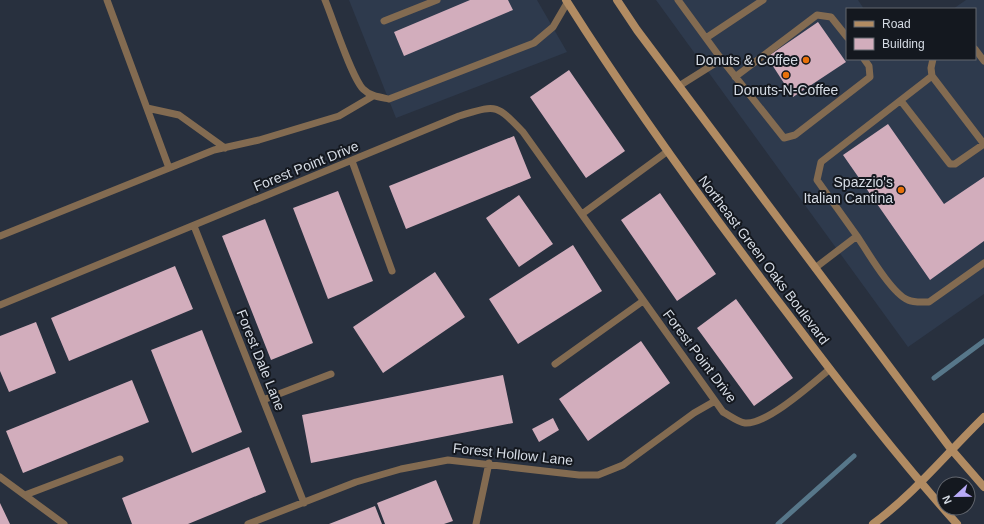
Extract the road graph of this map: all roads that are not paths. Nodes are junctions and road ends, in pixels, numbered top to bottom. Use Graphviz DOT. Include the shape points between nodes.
graph roads {
  1 [pos="107,0"];
  2 [pos="326,0"];
  3 [pos="437,0"];
  4 [pos="617,0"];
  5 [pos="678,0"];
  6 [pos="763,0"];
  7 [pos="568,1"];
  8 [pos="384,21"];
  9 [pos="846,36"];
  10 [pos="706,38"];
  11 [pos="976,50"];
  12 [pos="722,59"];
  13 [pos="865,60"];
  14 [pos="933,60"];
  15 [pos="984,61"];
  16 [pos="932,76"];
  17 [pos="735,77"];
  18 [pos="679,86"];
  19 [pos="373,96"];
  20 [pos="901,101"];
  21 [pos="147,108"];
  22 [pos="984,144"];
  23 [pos="225,148"];
  24 [pos="668,151"];
  25 [pos="352,161"];
  26 [pos="169,168"];
  27 [pos="582,214"];
  28 [pos="194,226"];
  29 [pos="0,236"];
  30 [pos="857,236"];
  31 [pos="984,263"];
  32 [pos="814,268"];
  33 [pos="392,271"];
  34 [pos="643,301"];
  35 [pos="0,305"];
  36 [pos="555,364"];
  37 [pos="830,369"];
  38 [pos="332,374"];
  39 [pos="263,400"];
  40 [pos="715,401"];
  41 [pos="984,416"];
  42 [pos="951,449"];
  43 [pos="120,459"];
  44 [pos="489,463"];
  45 [pos="0,477"];
  46 [pos="920,483"];
  47 [pos="984,487"];
  48 [pos="25,495"];
  49 [pos="304,503"];
  50 [pos="64,524"];
  51 [pos="248,524"];
  52 [pos="476,524"];
  53 [pos="873,524"];
  54 [pos="957,524"];
  1 -- 21 [label="lane"];
  2 -- 19 [label="lane" via="355,75 363,88"];
  3 -- 8 [label="lane"];
  4 -- 18 [label="main road"];
  5 -- 10 [label="lane"];
  6 -- 10 [label="lane"];
  7 -- 19 [label="lane" via="553,27 534,43 389,99"];
  7 -- 24 [label="main road, Northeast Green Oaks Boulevard"];
  9 -- 17 [label="lane" via="832,17 817,15"];
  10 -- 12 [label="lane"];
  11 -- 15 [label="lane"];
  12 -- 17 [label="lane"];
  12 -- 18 [label="lane"];
  13 -- 17 [label="lane" via="869,66 870,77 795,135 784,138"];
  14 -- 16 [label="lane"];
  16 -- 20 [label="lane"];
  16 -- 22 [label="lane"];
  18 -- 32 [label="main road"];
  19 -- 23 [label="lane" via="339,116"];
  20 -- 22 [label="lane" via="950,164 955,164"];
  20 -- 30 [label="lane" via="821,162 818,171 817,180"];
  21 -- 23 [label="lane" via="179,115"];
  21 -- 26 [label="lane"];
  23 -- 26 [label="lane"];
  24 -- 27 [label="lane"];
  24 -- 37 [label="main road, Northeast Green Oaks Boulevard" via="723,229"];
  25 -- 27 [label="lane, Forest Point Drive" via="459,116 490,107 504,112 523,132"];
  25 -- 28 [label="lane, Forest Point Drive"];
  25 -- 33 [label="lane"];
  26 -- 29 [label="lane"];
  27 -- 34 [label="lane, Forest Point Drive"];
  28 -- 35 [label="lane, Forest Point Drive"];
  28 -- 39 [label="lane, Forest Dale Lane"];
  30 -- 31 [label="lane" via="898,294 908,300 930,302"];
  30 -- 32 [label="lane"];
  32 -- 42 [label="main road"];
  34 -- 36 [label="lane"];
  34 -- 40 [label="lane, Forest Point Drive"];
  37 -- 40 [label="lane, Forest Point Drive" via="798,396 759,422 744,423 723,412"];
  37 -- 46 [label="main road, Northeast Green Oaks Boulevard"];
  38 -- 39 [label="lane"];
  39 -- 49 [label="lane, Forest Dale Lane"];
  40 -- 44 [label="lane, Forest Hollow Lane" via="694,413 623,465 598,475 579,475"];
  41 -- 42 [label="main road"];
  42 -- 46 [label="main road"];
  42 -- 47 [label="main road"];
  43 -- 48 [label="lane"];
  44 -- 49 [label="lane, Forest Hollow Lane" via="448,460 400,469 356,482"];
  44 -- 52 [label="lane"];
  45 -- 48 [label="lane"];
  46 -- 53 [label="main road"];
  46 -- 54 [label="main road, Northeast Green Oaks Boulevard"];
  48 -- 50 [label="lane"];
  49 -- 51 [label="lane, Forest Hollow Lane"];
}
